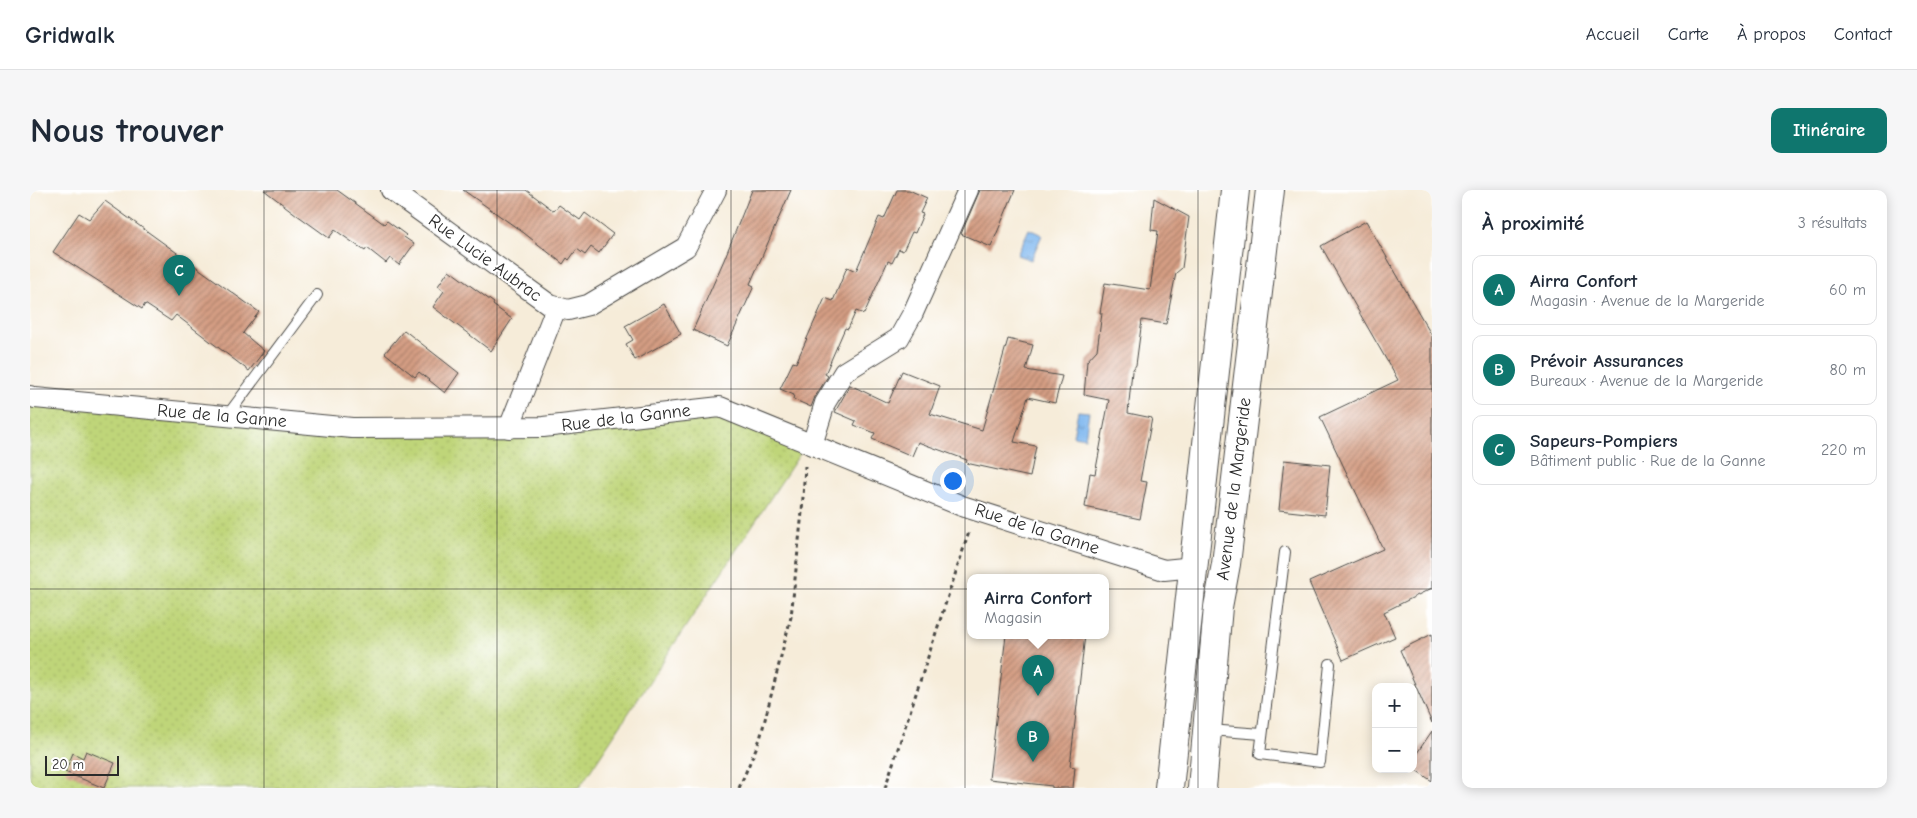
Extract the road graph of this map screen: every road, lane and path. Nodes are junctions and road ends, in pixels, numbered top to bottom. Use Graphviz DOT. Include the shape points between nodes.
graph roads {
  1 [pos="391,190"];
  2 [pos="716,190"];
  3 [pos="968,190"];
  4 [pos="1235,190"];
  5 [pos="1270,190"];
  6 [pos="317,295"];
  7 [pos="556,308"];
  8 [pos="30,396"];
  9 [pos="226,416"];
  10 [pos="509,428"];
  11 [pos="809,444"];
  12 [pos="976,510"];
  13 [pos="1285,552"];
  14 [pos="1210,565"];
  15 [pos="1330,664"];
  16 [pos="1208,730"];
  17 [pos="1262,734"];
  18 [pos="740,788"];
  19 [pos="885,788"];
  20 [pos="1169,788"];
  21 [pos="1202,788"];
  1 -- 7 [label="street, Rue Lucie Aubrac"];
  2 -- 7 [label="street" via="686,247 588,305 568,310"];
  3 -- 11 [label="street" via="899,338 844,372 825,403"];
  4 -- 14 [label="main road, Avenue de la Margeride" via="1198,512"];
  5 -- 14 [label="main road, Avenue de la Margeride"];
  6 -- 9 [label="lane"];
  7 -- 10 [label="street"];
  8 -- 9 [label="street, Rue de la Ganne"];
  9 -- 10 [label="street, Rue de la Ganne" via="352,428"];
  10 -- 11 [label="street, Rue de la Ganne" via="720,407"];
  11 -- 12 [label="street, Rue de la Ganne"];
  11 -- 18 [label="path" via="791,617 760,739"];
  12 -- 14 [label="street, Rue de la Ganne" via="1164,570"];
  12 -- 19 [label="path"];
  13 -- 17 [label="lane"];
  14 -- 16 [label="main road, Avenue de la Margeride" via="1218,607"];
  14 -- 20 [label="main road, Avenue de la Margeride"];
  15 -- 17 [label="lane" via="1320,762 1260,754"];
  16 -- 17 [label="lane"];
  16 -- 21 [label="main road, Avenue de la Margeride"];
}
